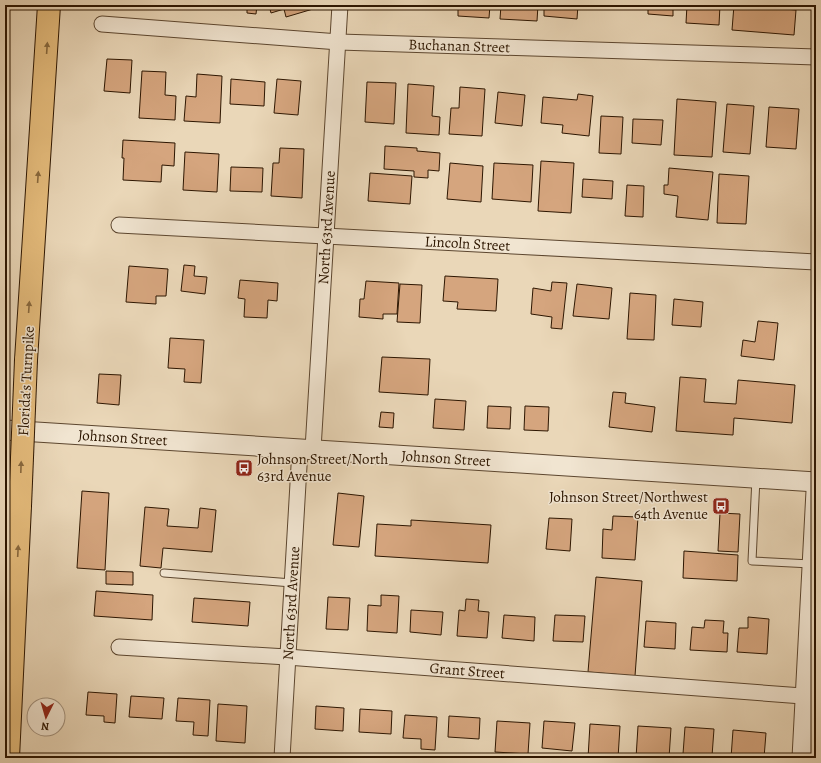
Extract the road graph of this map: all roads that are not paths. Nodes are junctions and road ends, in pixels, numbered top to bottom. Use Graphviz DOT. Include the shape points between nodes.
graph roads {
  1 [pos="49,5"];
  2 [pos="340,5"];
  3 [pos="102,24"];
  4 [pos="339,42"];
  5 [pos="816,57"];
  6 [pos="118,225"];
  7 [pos="327,236"];
  8 [pos="816,262"];
  9 [pos="5,430"];
  10 [pos="307,449"];
  11 [pos="756,478"];
  12 [pos="816,482"];
  13 [pos="816,491"];
  14 [pos="812,564"];
  15 [pos="164,573"];
  16 [pos="292,583"];
  17 [pos="119,647"];
  18 [pos="287,657"];
  19 [pos="811,697"];
  20 [pos="8,758"];
  21 [pos="282,758"];
  22 [pos="802,758"];
  20 -- 1 [label="highway, Florida's Turnpike, one-way, bridge" via="26,360"];
  2 -- 4 [label="street, North 63rd Avenue"];
  3 -- 4 [label="street, Buchanan Street"];
  4 -- 5 [label="street, Buchanan Street"];
  4 -- 7 [label="street, North 63rd Avenue"];
  6 -- 7 [label="street, Lincoln Street"];
  7 -- 8 [label="street, Lincoln Street"];
  7 -- 10 [label="street, North 63rd Avenue"];
  9 -- 10 [label="street, Johnson Street"];
  10 -- 11 [label="street, Johnson Street"];
  10 -- 16 [label="street, North 63rd Avenue"];
  11 -- 12 [label="street, Johnson Street"];
  11 -- 14 [label="lane" via="752,561"];
  13 -- 14 [label="street"];
  14 -- 19 [label="street"];
  15 -- 16 [label="lane"];
  16 -- 18 [label="street, North 63rd Avenue"];
  17 -- 18 [label="street, Grant Street"];
  18 -- 19 [label="street, Grant Street"];
  18 -- 21 [label="street, North 63rd Avenue"];
  19 -- 22 [label="street"];
}
